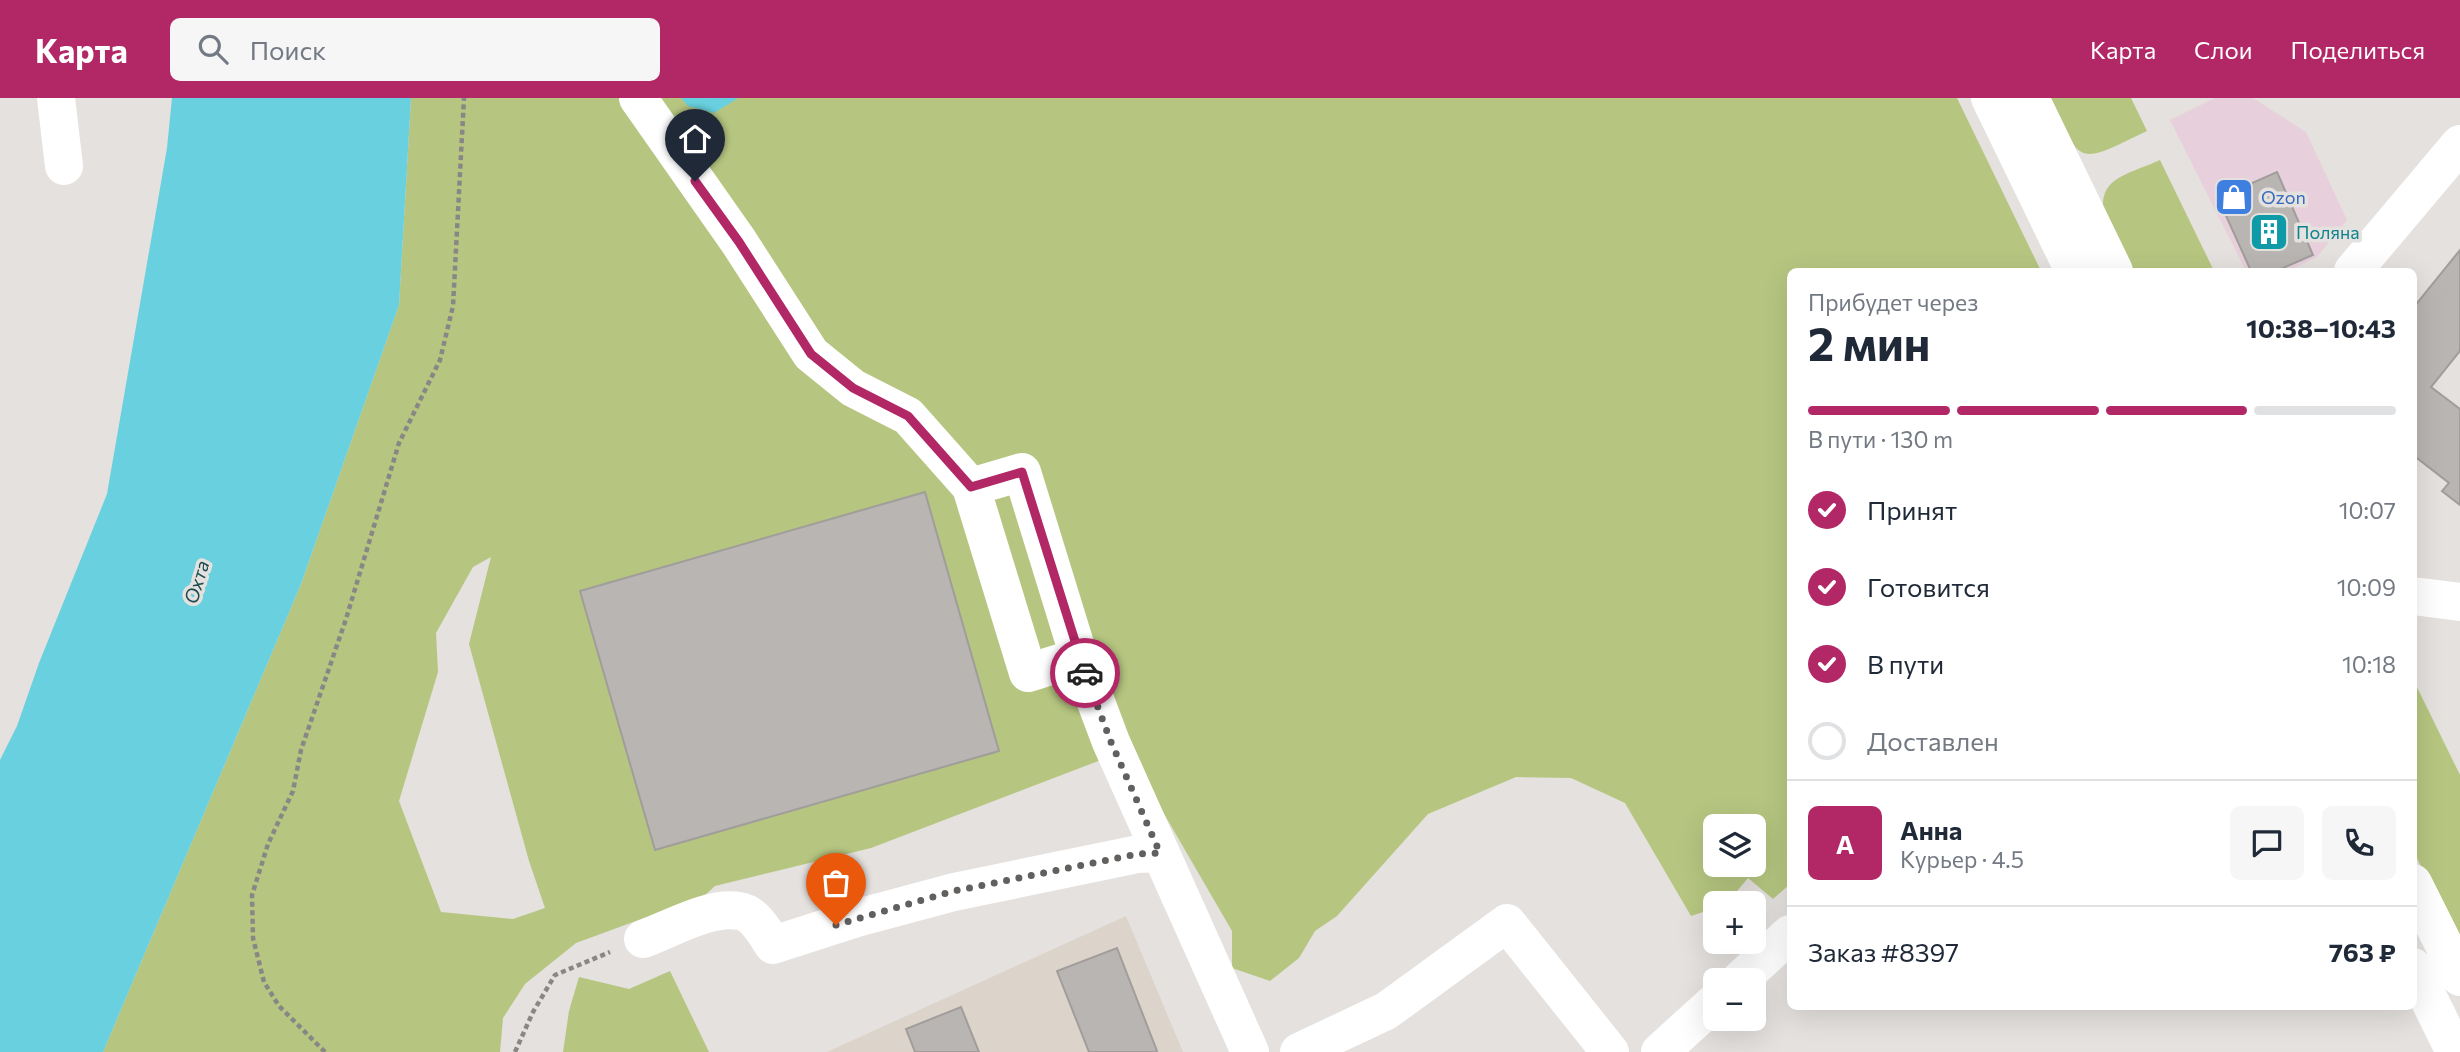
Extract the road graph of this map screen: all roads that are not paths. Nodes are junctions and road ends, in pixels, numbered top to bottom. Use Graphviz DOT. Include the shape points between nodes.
graph roads {
  1 [pos="55,98"];
  2 [pos="638,98"];
  3 [pos="1990,98"];
  4 [pos="2029,98"];
  5 [pos="2460,144"];
  6 [pos="64,166"];
  7 [pos="2056,193"];
  8 [pos="2073,268"];
  9 [pos="2112,268"];
  10 [pos="2356,268"];
  11 [pos="971,487"];
  12 [pos="2417,597"];
  13 [pos="2460,602"];
  14 [pos="1079,657"];
  15 [pos="1160,853"];
  16 [pos="2417,891"];
  17 [pos="1787,937"];
  18 [pos="643,939"];
  19 [pos="1753,968"];
  20 [pos="2417,975"];
  21 [pos="2460,977"];
  22 [pos="1703,1013"];
  23 [pos="1250,1052"];
  24 [pos="1299,1052"];
  25 [pos="1610,1052"];
  26 [pos="1660,1052"];
  27 [pos="2455,1052"];
  1 -- 6 [label="main road"];
  2 -- 11 [label="main road" via="811,354 853,388 908,416"];
  3 -- 7 [label="main road"];
  4 -- 7 [label="main road"];
  5 -- 10 [label="main road"];
  7 -- 8 [label="main road"];
  7 -- 9 [label="main road"];
  11 -- 14 [label="main road" via="1022,472"];
  11 -- 14 [label="main road" via="1028,673"];
  12 -- 13 [label="main road"];
  14 -- 15 [label="main road"];
  15 -- 18 [label="main road" via="954,891 773,945 759,923 740,911 712,914"];
  15 -- 23 [label="main road"];
  16 -- 21 [label="main road"];
  17 -- 19 [label="main road"];
  20 -- 27 [label="main road"];
  22 -- 26 [label="main road"];
  24 -- 25 [label="main road" via="1386,1011 1507,923"];
}
